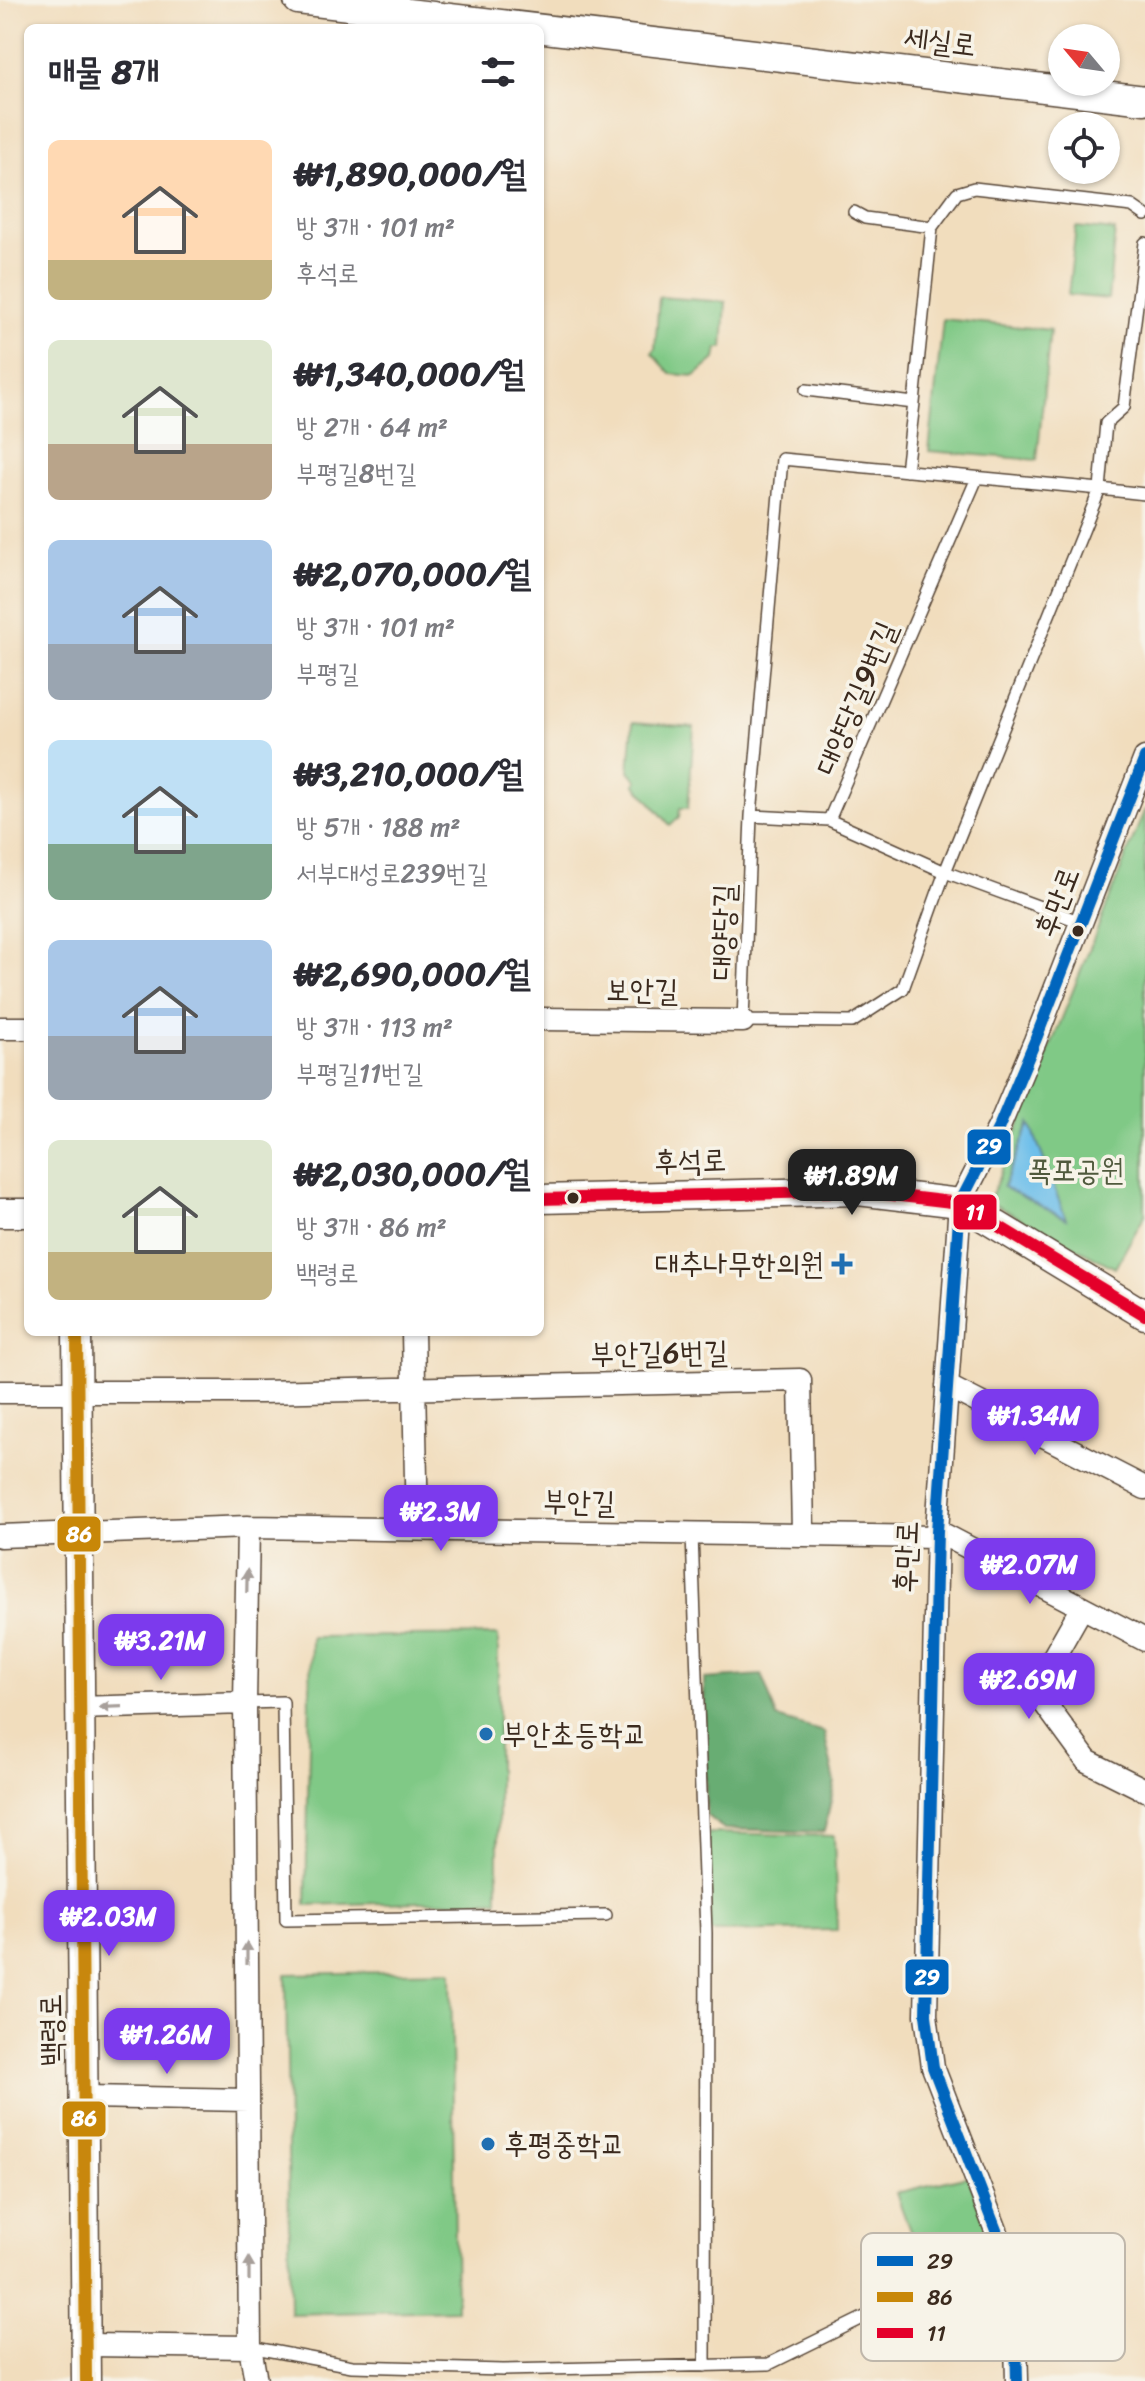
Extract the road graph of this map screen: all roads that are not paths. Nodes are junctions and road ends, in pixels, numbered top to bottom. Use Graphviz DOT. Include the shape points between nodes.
graph roads {
  1 [pos="298,0"];
  2 [pos="459,9"];
  3 [pos="1145,100"];
  4 [pos="854,212"];
  5 [pos="1145,215"];
  6 [pos="932,227"];
  7 [pos="1145,243"];
  8 [pos="806,390"];
  9 [pos="914,403"];
  10 [pos="906,471"];
  11 [pos="977,478"];
  12 [pos="1100,489"];
  13 [pos="1145,494"];
  14 [pos="1145,758"];
  15 [pos="751,816"];
  16 [pos="829,820"];
  17 [pos="945,872"];
  18 [pos="1081,922"];
  19 [pos="544,1019"];
  20 [pos="743,1021"];
  21 [pos="0,1028"];
  22 [pos="24,1028"];
  23 [pos="544,1199"];
  24 [pos="960,1203"];
  25 [pos="0,1213"];
  26 [pos="24,1213"];
  27 [pos="1145,1315"];
  28 [pos="77,1336"];
  29 [pos="413,1336"];
  30 [pos="947,1386"];
  31 [pos="415,1388"];
  32 [pos="77,1391"];
  33 [pos="0,1392"];
  34 [pos="1145,1488"];
  35 [pos="248,1527"];
  36 [pos="417,1529"];
  37 [pos="803,1533"];
  38 [pos="78,1534"];
  39 [pos="692,1534"];
  40 [pos="937,1534"];
  41 [pos="0,1536"];
  42 [pos="1082,1607"];
  43 [pos="1145,1640"];
  44 [pos="245,1703"];
  45 [pos="78,1708"];
  46 [pos="1145,1790"];
  47 [pos="606,1915"];
  48 [pos="86,2097"];
  49 [pos="248,2100"];
  50 [pos="997,2233"];
  51 [pos="861,2319"];
  52 [pos="87,2345"];
  53 [pos="250,2347"];
  54 [pos="1017,2361"];
  55 [pos="705,2366"];
  56 [pos="86,2381"];
  57 [pos="256,2381"];
  58 [pos="1017,2381"];
  1 -- 2 [label="street, 세실로"];
  2 -- 3 [label="street, 세실로"];
  4 -- 6 [label="lane"];
  5 -- 6 [label="lane" via="1132,206 974,188 957,193"];
  6 -- 9 [label="lane"];
  7 -- 12 [label="lane" via="1124,407 1106,423"];
  8 -- 9 [label="lane"];
  9 -- 10 [label="lane"];
  10 -- 11 [label="lane, 대양당길"];
  10 -- 15 [label="lane, 대양당길" via="782,459"];
  11 -- 12 [label="lane, 대양당길"];
  11 -- 16 [label="lane, 대양당길9번길"];
  12 -- 13 [label="lane, 대양당길"];
  12 -- 17 [label="lane, 대양당길"];
  14 -- 18 [label="street, 후만로"];
  15 -- 16 [label="lane"];
  15 -- 20 [label="lane, 대양당길"];
  16 -- 17 [label="lane, 대양당길9번길"];
  17 -- 18 [label="lane, 대양당길9번길"];
  17 -- 20 [label="lane, 대양당길" via="903,989 852,1022"];
  18 -- 24 [label="street, 후만로" via="999,1127"];
  19 -- 20 [label="street, 보안길"];
  21 -- 22 [label="street"];
  23 -- 24 [label="street, 후석로" via="858,1191"];
  24 -- 27 [label="street, 후석로"];
  24 -- 30 [label="street, 후만로"];
  25 -- 26 [label="street"];
  28 -- 32 [label="street, 백령로"];
  29 -- 31 [label="street"];
  30 -- 34 [label="street"];
  30 -- 40 [label="street, 후만로"];
  31 -- 32 [label="street, 부안길6번길"];
  31 -- 36 [label="street"];
  31 -- 37 [label="street, 부안길6번길" via="800,1380"];
  32 -- 33 [label="street"];
  32 -- 38 [label="street, 백령로"];
  35 -- 36 [label="street, 부안길"];
  35 -- 38 [label="street, 부안길"];
  44 -- 35 [label="street, one-way"];
  36 -- 39 [label="street, 부안길"];
  37 -- 39 [label="street, 부안길"];
  37 -- 40 [label="street, 부안길"];
  38 -- 41 [label="street"];
  38 -- 45 [label="street, 백령로"];
  39 -- 55 [label="lane" via="706,1933"];
  40 -- 42 [label="street"];
  40 -- 50 [label="street, 후만로" via="926,2015 933,2067"];
  42 -- 43 [label="street"];
  42 -- 46 [label="street" via="1035,1690 1087,1761"];
  44 -- 45 [label="street, one-way"];
  44 -- 47 [label="lane" via="283,1702 286,1920"];
  49 -- 44 [label="street, one-way"];
  45 -- 48 [label="street, 백령로"];
  48 -- 49 [label="street"];
  48 -- 52 [label="street, 백령로"];
  53 -- 49 [label="street, one-way"];
  51 -- 55 [label="lane" via="769,2364"];
  52 -- 53 [label="street"];
  52 -- 56 [label="street, 백령로"];
  53 -- 55 [label="lane" via="352,2366"];
  53 -- 57 [label="street"];
  54 -- 58 [label="street, 후만로"];
}
